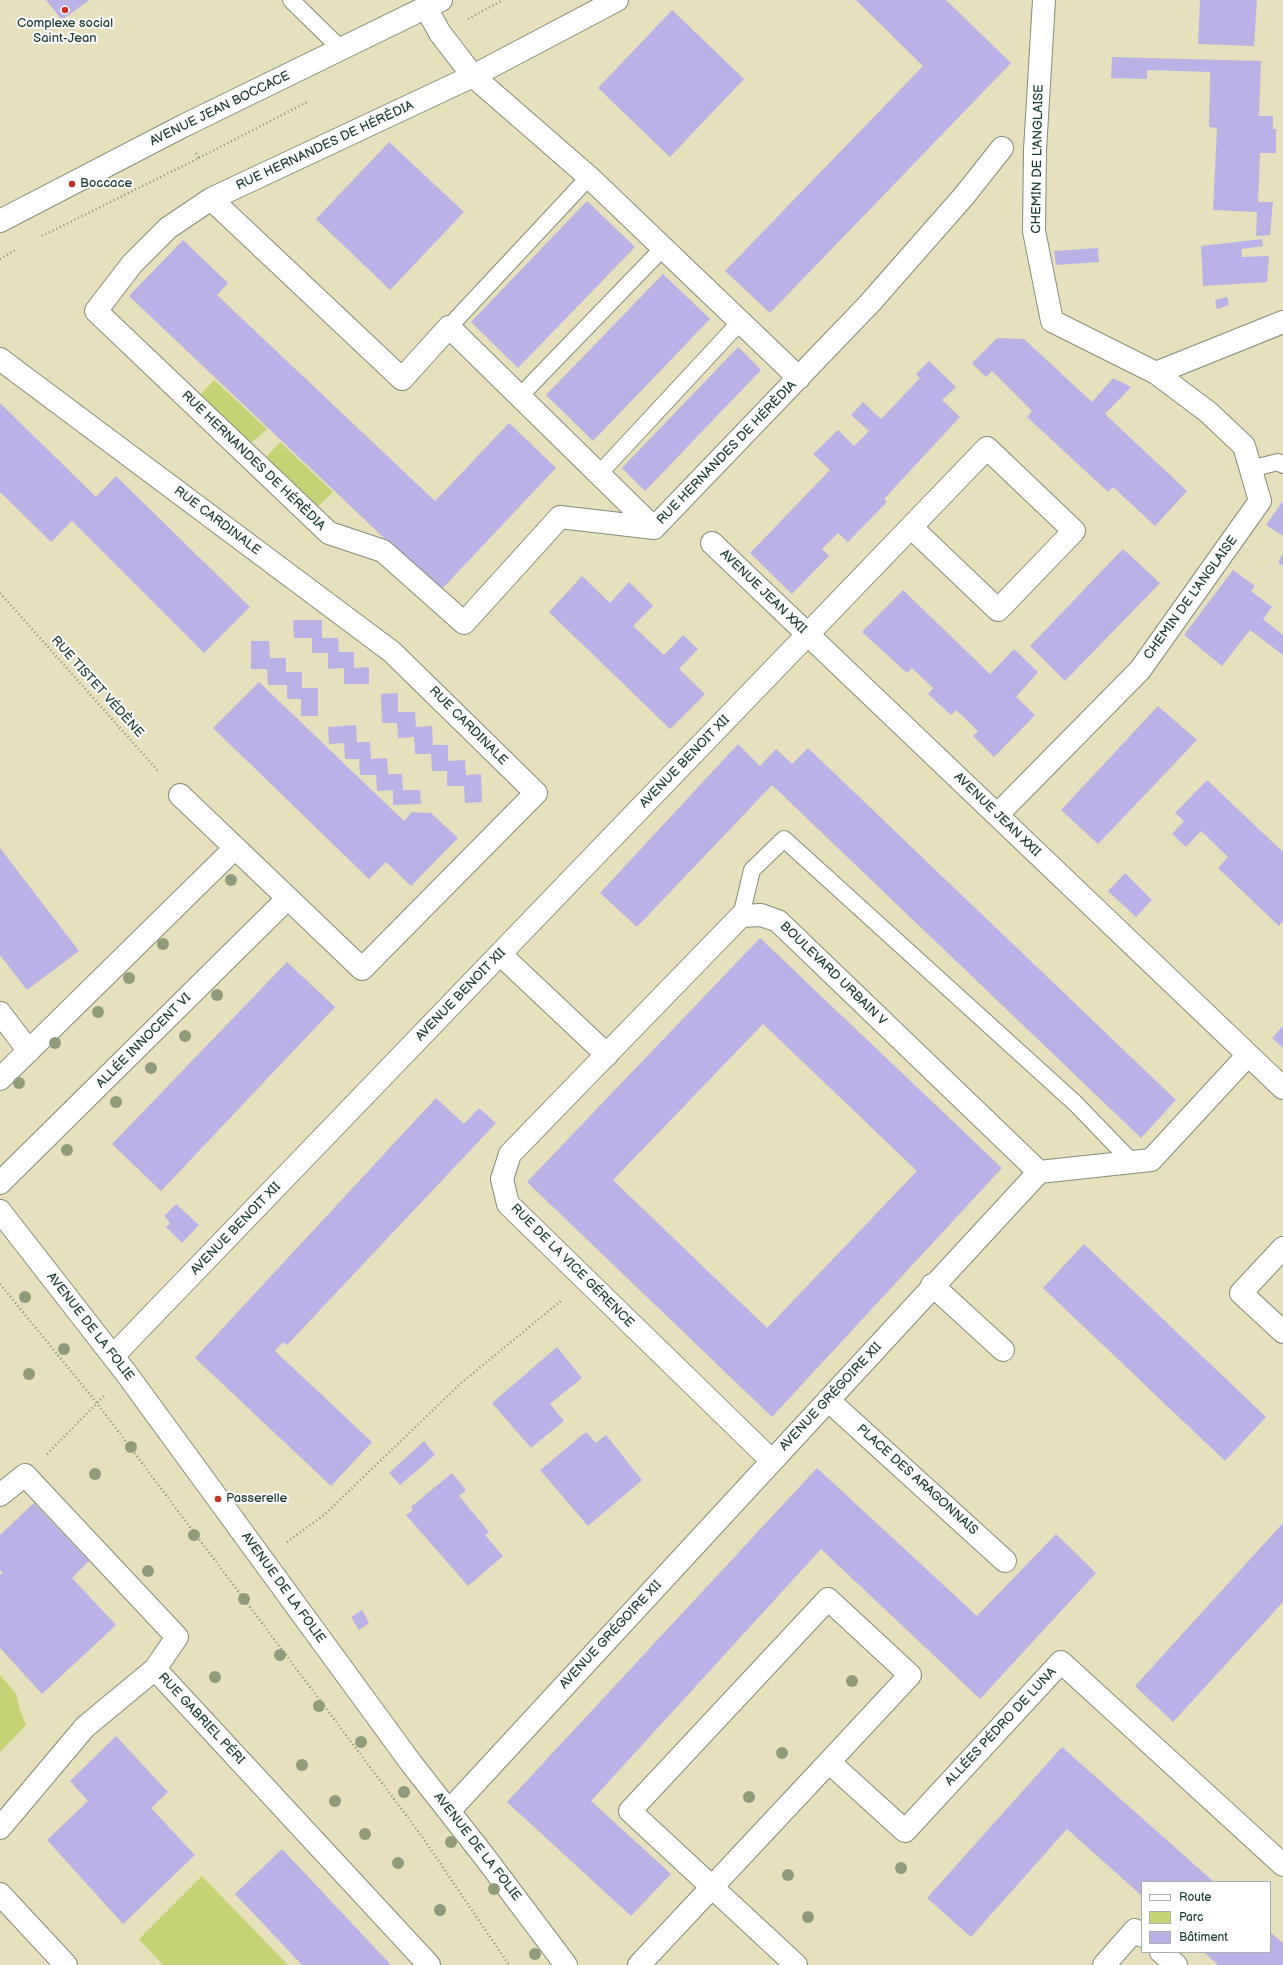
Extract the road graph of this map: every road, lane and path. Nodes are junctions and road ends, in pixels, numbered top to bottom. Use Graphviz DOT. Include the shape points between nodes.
graph roads {
  1 [pos="290,0"];
  2 [pos="617,0"];
  3 [pos="1044,0"];
  4 [pos="433,4"];
  5 [pos="340,49"];
  6 [pos="473,76"];
  7 [pos="1002,148"];
  8 [pos="589,178"];
  9 [pos="211,199"];
  10 [pos="0,221"];
  11 [pos="663,248"];
  12 [pos="740,322"];
  13 [pos="1283,322"];
  14 [pos="449,327"];
  15 [pos="0,359"];
  16 [pos="1156,373"];
  17 [pos="799,378"];
  18 [pos="520,396"];
  19 [pos="1283,465"];
  20 [pos="1250,469"];
  21 [pos="599,474"];
  22 [pos="911,527"];
  23 [pos="654,528"];
  24 [pos="712,543"];
  25 [pos="0,593"];
  26 [pos="808,634"];
  27 [pos="180,795"];
  28 [pos="996,814"];
  29 [pos="235,848"];
  30 [pos="288,898"];
  31 [pos="741,916"];
  32 [pos="500,954"];
  33 [pos="0,1013"];
  34 [pos="29,1051"];
  35 [pos="607,1055"];
  36 [pos="1248,1055"];
  37 [pos="0,1079"];
  38 [pos="1283,1088"];
  39 [pos="1132,1162"];
  40 [pos="1039,1172"];
  41 [pos="0,1183"];
  42 [pos="0,1211"];
  43 [pos="1283,1248"];
  44 [pos="586,1280"];
  45 [pos="0,1284"];
  46 [pos="932,1285"];
  47 [pos="1283,1332"];
  48 [pos="1003,1350"];
  49 [pos="113,1356"];
  50 [pos="126,1373"];
  51 [pos="828,1400"];
  52 [pos="97,1403"];
  53 [pos="772,1461"];
  54 [pos="25,1475"];
  55 [pos="0,1495"];
  56 [pos="1005,1560"];
  57 [pos="262,1561"];
  58 [pos="155,1669"];
  59 [pos="829,1762"];
  60 [pos="449,1810"];
  61 [pos="0,1828"];
  62 [pos="1283,1865"];
  63 [pos="711,1888"];
  64 [pos="0,1894"];
  65 [pos="1141,1935"];
  66 [pos="1162,1953"];
  67 [pos="66,1965"];
  68 [pos="428,1965"];
  69 [pos="509,1965"];
  70 [pos="566,1965"];
  71 [pos="639,1965"];
  72 [pos="796,1965"];
  73 [pos="1104,1965"];
  74 [pos="1176,1965"];
  1 -- 5 [label="lane"];
  2 -- 6 [label="street, RUE HERNANDES DE HÉRÈDIA"];
  3 -- 16 [label="street, CHEMIN DE L'ANGLAISE" via="1035,150 1034,231 1052,321"];
  4 -- 5 [label="street, AVENUE JEAN BOCCACE"];
  4 -- 6 [label="street" via="440,33"];
  5 -- 10 [label="street, AVENUE JEAN BOCCACE" via="183,126"];
  6 -- 8 [label="street"];
  6 -- 9 [label="street, RUE HERNANDES DE HÉRÈDIA"];
  7 -- 17 [label="street, RUE HERNANDES DE HÉRÈDIA" via="881,291"];
  8 -- 11 [label="street"];
  8 -- 14 [label="lane"];
  9 -- 14 [label="street" via="402,379"];
  9 -- 23 [label="street, RUE HERNANDES DE HÉRÈDIA" via="168,228 132,264 96,311 329,533 383,551 464,623 560,517"];
  11 -- 12 [label="street"];
  11 -- 18 [label="lane"];
  12 -- 17 [label="street"];
  12 -- 21 [label="lane"];
  13 -- 16 [label="street"];
  14 -- 18 [label="street"];
  15 -- 30 [label="street, RUE CARDINALE" via="392,652 536,793 362,969"];
  16 -- 20 [label="street, CHEMIN DE L'ANGLAISE" via="1208,412 1244,446"];
  17 -- 23 [label="street, RUE HERNANDES DE HÉRÈDIA"];
  18 -- 21 [label="street"];
  19 -- 20 [label="lane" via="1278,462"];
  20 -- 28 [label="street, CHEMIN DE L'ANGLAISE" via="1260,501 1140,670"];
  21 -- 23 [label="street"];
  22 -- 22 [label="street, AVENUE BENOIT XII" via="987,448 1074,531 998,610"];
  22 -- 26 [label="street, AVENUE BENOIT XII"];
  24 -- 26 [label="street, AVENUE JEAN XXII"];
  25 -- 27 [label="path, RUE TISTET VÉDÈNE"];
  26 -- 28 [label="street, AVENUE JEAN XXII"];
  26 -- 32 [label="street, AVENUE BENOIT XII"];
  27 -- 29 [label="street, RUE CARDINALE"];
  28 -- 36 [label="street, AVENUE JEAN XXII"];
  29 -- 30 [label="street, RUE CARDINALE"];
  29 -- 34 [label="street"];
  30 -- 41 [label="street, ALLÉE INNOCENT VI"];
  31 -- 35 [label="street"];
  31 -- 39 [label="lane" via="752,870 784,839 1075,1103"];
  31 -- 40 [label="street, BOULEVARD URBAIN V" via="761,915 778,921"];
  32 -- 35 [label="street"];
  32 -- 49 [label="street, AVENUE BENOIT XII"];
  33 -- 34 [label="street"];
  34 -- 37 [label="street"];
  35 -- 44 [label="street, RUE DE LA VICE GÉRENCE" via="510,1154 502,1178 508,1204"];
  36 -- 38 [label="street, AVENUE JEAN XXII"];
  36 -- 39 [label="street" via="1151,1160"];
  39 -- 40 [label="street"];
  40 -- 46 [label="street, AVENUE GRÉGOIRE XII"];
  42 -- 49 [label="street, AVENUE DE LA FOLIE"];
  43 -- 47 [label="street" via="1241,1293"];
  44 -- 53 [label="street, RUE DE LA VICE GÉRENCE"];
  44 -- 57 [label="path" via="460,1384 324,1515"];
  45 -- 52 [label="path"];
  46 -- 48 [label="street"];
  46 -- 51 [label="street, AVENUE GRÉGOIRE XII"];
  49 -- 50 [label="street, AVENUE DE LA FOLIE"];
  50 -- 52 [label="path"];
  50 -- 57 [label="street, AVENUE DE LA FOLIE"];
  51 -- 53 [label="street, AVENUE GRÉGOIRE XII"];
  51 -- 56 [label="street, PLACE DES ARAGONNAIS"];
  52 -- 54 [label="path"];
  52 -- 69 [label="path" via="421,1835"];
  53 -- 60 [label="street, AVENUE GRÉGOIRE XII"];
  54 -- 55 [label="street"];
  54 -- 58 [label="street, RUE GABRIEL PÉRI" via="177,1637"];
  57 -- 60 [label="street, AVENUE DE LA FOLIE"];
  58 -- 61 [label="street" via="85,1728"];
  58 -- 68 [label="street, RUE GABRIEL PÉRI"];
  59 -- 62 [label="street, ALLÉES PÉDRO DE LUNA" via="905,1831 1061,1662"];
  59 -- 63 [label="street"];
  59 -- 63 [label="street" via="910,1675 828,1599 630,1811"];
  60 -- 70 [label="street, AVENUE DE LA FOLIE"];
  63 -- 71 [label="street"];
  63 -- 72 [label="street"];
  64 -- 67 [label="street"];
  65 -- 73 [label="street" via="1136,1930"];
  66 -- 74 [label="street"];
}
